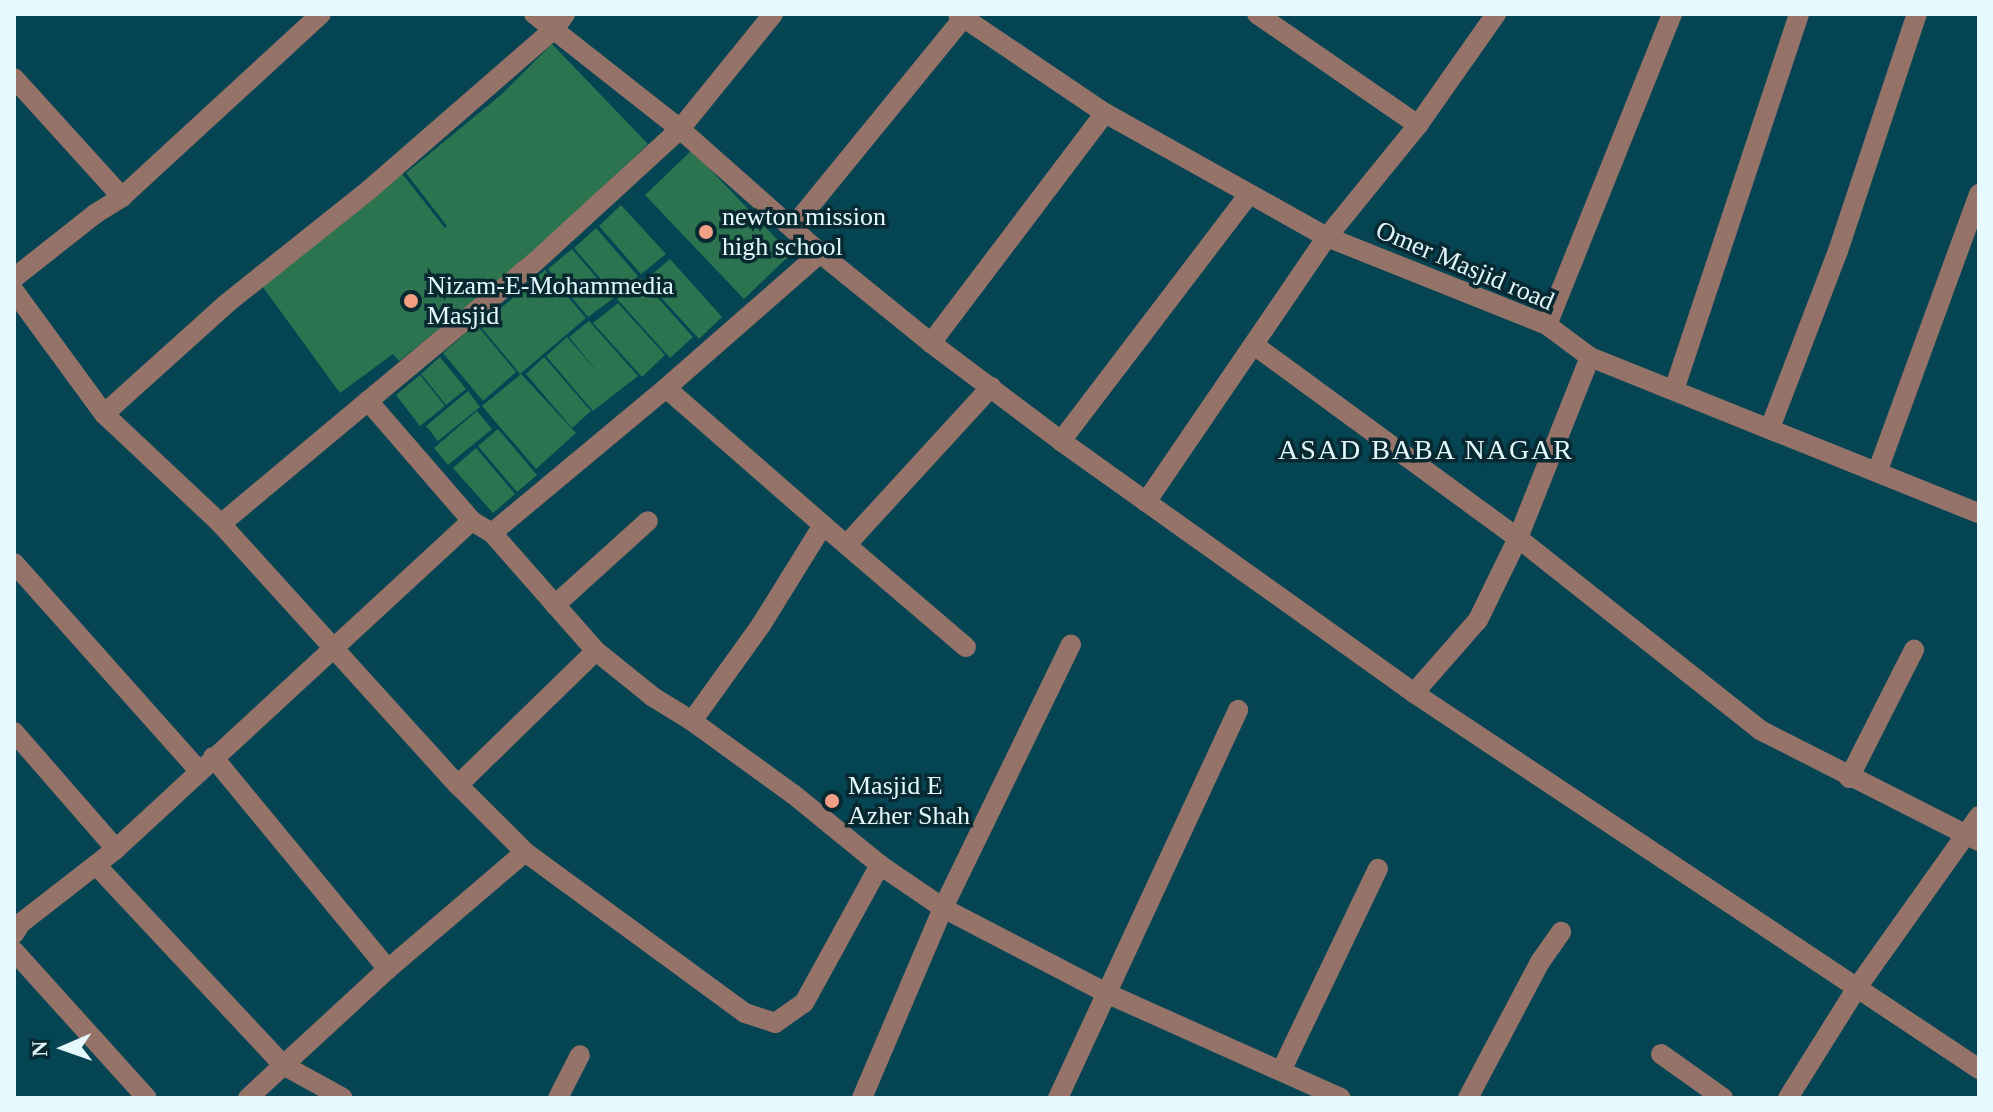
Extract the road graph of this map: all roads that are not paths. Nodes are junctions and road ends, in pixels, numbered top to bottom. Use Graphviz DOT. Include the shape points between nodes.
graph roads {
  1 [pos="321,14"];
  2 [pos="534,14"];
  3 [pos="773,14"];
  4 [pos="1257,14"];
  5 [pos="1496,14"];
  6 [pos="1672,14"];
  7 [pos="1799,14"];
  8 [pos="1917,14"];
  9 [pos="960,16"];
  10 [pos="560,21"];
  11 [pos="14,78"];
  12 [pos="1105,113"];
  13 [pos="1418,125"];
  14 [pos="680,129"];
  15 [pos="1249,194"];
  16 [pos="1979,194"];
  17 [pos="122,197"];
  18 [pos="792,228"];
  19 [pos="1327,237"];
  20 [pos="820,253"];
  21 [pos="14,278"];
  22 [pos="14,291"];
  23 [pos="1547,325"];
  24 [pos="931,343"];
  25 [pos="1254,345"];
  26 [pos="1590,357"];
  27 [pos="991,387"];
  28 [pos="666,388"];
  29 [pos="1674,390"];
  30 [pos="368,401"];
  31 [pos="104,414"];
  32 [pos="1770,428"];
  33 [pos="1061,441"];
  34 [pos="1878,470"];
  35 [pos="1146,502"];
  36 [pos="1979,513"];
  37 [pos="472,521"];
  38 [pos="648,521"];
  39 [pos="221,524"];
  40 [pos="823,525"];
  41 [pos="492,533"];
  42 [pos="1518,538"];
  43 [pos="848,543"];
  44 [pos="14,563"];
  45 [pos="555,605"];
  46 [pos="1071,644"];
  47 [pos="966,647"];
  48 [pos="334,649"];
  49 [pos="1914,650"];
  50 [pos="596,651"];
  51 [pos="1414,693"];
  52 [pos="1238,710"];
  53 [pos="692,721"];
  54 [pos="14,732"];
  55 [pos="206,764"];
  56 [pos="1849,778"];
  57 [pos="458,785"];
  58 [pos="1976,830"];
  59 [pos="116,849"];
  60 [pos="525,852"];
  61 [pos="96,865"];
  62 [pos="880,865"];
  63 [pos="1378,869"];
  64 [pos="943,908"];
  65 [pos="16,924"];
  66 [pos="1561,932"];
  67 [pos="14,951"];
  68 [pos="388,969"];
  69 [pos="1856,989"];
  70 [pos="1106,993"];
  71 [pos="1661,1054"];
  72 [pos="580,1055"];
  73 [pos="283,1065"];
  74 [pos="1282,1069"];
  75 [pos="1979,1069"];
  76 [pos="147,1098"];
  77 [pos="248,1098"];
  78 [pos="343,1098"];
  79 [pos="558,1098"];
  80 [pos="862,1098"];
  81 [pos="1058,1098"];
  82 [pos="1341,1098"];
  83 [pos="1468,1098"];
  84 [pos="1723,1098"];
  85 [pos="1788,1098"];
  1 -- 17 [label="street"];
  2 -- 10 [label="street"];
  3 -- 14 [label="street"];
  4 -- 13 [label="street"];
  5 -- 13 [label="street"];
  6 -- 23 [label="street"];
  7 -- 29 [label="street"];
  8 -- 32 [label="street" via="1838,251"];
  9 -- 12 [label="street, Omer Masjid road"];
  9 -- 18 [label="street"];
  10 -- 14 [label="street"];
  10 -- 31 [label="street"];
  11 -- 17 [label="street"];
  12 -- 15 [label="street, Omer Masjid road"];
  12 -- 24 [label="street"];
  13 -- 19 [label="street"];
  14 -- 18 [label="street"];
  14 -- 30 [label="street" via="535,262"];
  15 -- 19 [label="street, Omer Masjid road"];
  15 -- 33 [label="street"];
  16 -- 34 [label="street"];
  17 -- 21 [label="street"];
  18 -- 20 [label="street"];
  19 -- 23 [label="street, Omer Masjid road"];
  19 -- 25 [label="street"];
  20 -- 24 [label="street"];
  20 -- 28 [label="street"];
  22 -- 31 [label="street"];
  23 -- 26 [label="street, Omer Masjid road"];
  24 -- 27 [label="street"];
  25 -- 35 [label="street"];
  25 -- 42 [label="street"];
  26 -- 29 [label="street, Omer Masjid road"];
  26 -- 42 [label="street"];
  27 -- 33 [label="street"];
  27 -- 43 [label="street"];
  28 -- 40 [label="street"];
  28 -- 41 [label="street"];
  29 -- 32 [label="street, Omer Masjid road"];
  30 -- 37 [label="street"];
  30 -- 39 [label="street"];
  31 -- 39 [label="street"];
  32 -- 34 [label="street, Omer Masjid road"];
  33 -- 35 [label="street"];
  34 -- 36 [label="street, Omer Masjid road"];
  35 -- 51 [label="street"];
  37 -- 41 [label="street"];
  37 -- 48 [label="street"];
  38 -- 45 [label="street"];
  39 -- 48 [label="street"];
  40 -- 43 [label="street"];
  40 -- 53 [label="street" via="761,625"];
  41 -- 45 [label="street"];
  42 -- 51 [label="street" via="1478,620"];
  42 -- 56 [label="street" via="1760,730"];
  43 -- 47 [label="street"];
  44 -- 55 [label="street"];
  45 -- 50 [label="street"];
  46 -- 64 [label="street"];
  48 -- 55 [label="street"];
  48 -- 57 [label="street"];
  49 -- 56 [label="street"];
  50 -- 53 [label="street"];
  50 -- 57 [label="street"];
  51 -- 69 [label="street"];
  52 -- 70 [label="street"];
  53 -- 62 [label="street"];
  54 -- 59 [label="street"];
  55 -- 59 [label="street"];
  55 -- 68 [label="street"];
  56 -- 58 [label="street"];
  57 -- 60 [label="street"];
  58 -- 69 [label="street"];
  59 -- 61 [label="street"];
  60 -- 62 [label="street" via="745,1013 775,1023 804,1003"];
  60 -- 68 [label="street"];
  61 -- 65 [label="street"];
  61 -- 73 [label="street"];
  62 -- 64 [label="street"];
  63 -- 74 [label="street"];
  64 -- 70 [label="street"];
  64 -- 80 [label="street"];
  66 -- 83 [label="street"];
  67 -- 76 [label="street"];
  68 -- 73 [label="street"];
  69 -- 75 [label="street"];
  69 -- 85 [label="street"];
  70 -- 74 [label="street"];
  70 -- 81 [label="street"];
  71 -- 84 [label="street"];
  72 -- 79 [label="street"];
  73 -- 77 [label="street"];
  73 -- 78 [label="street"];
  74 -- 82 [label="street"];
}
